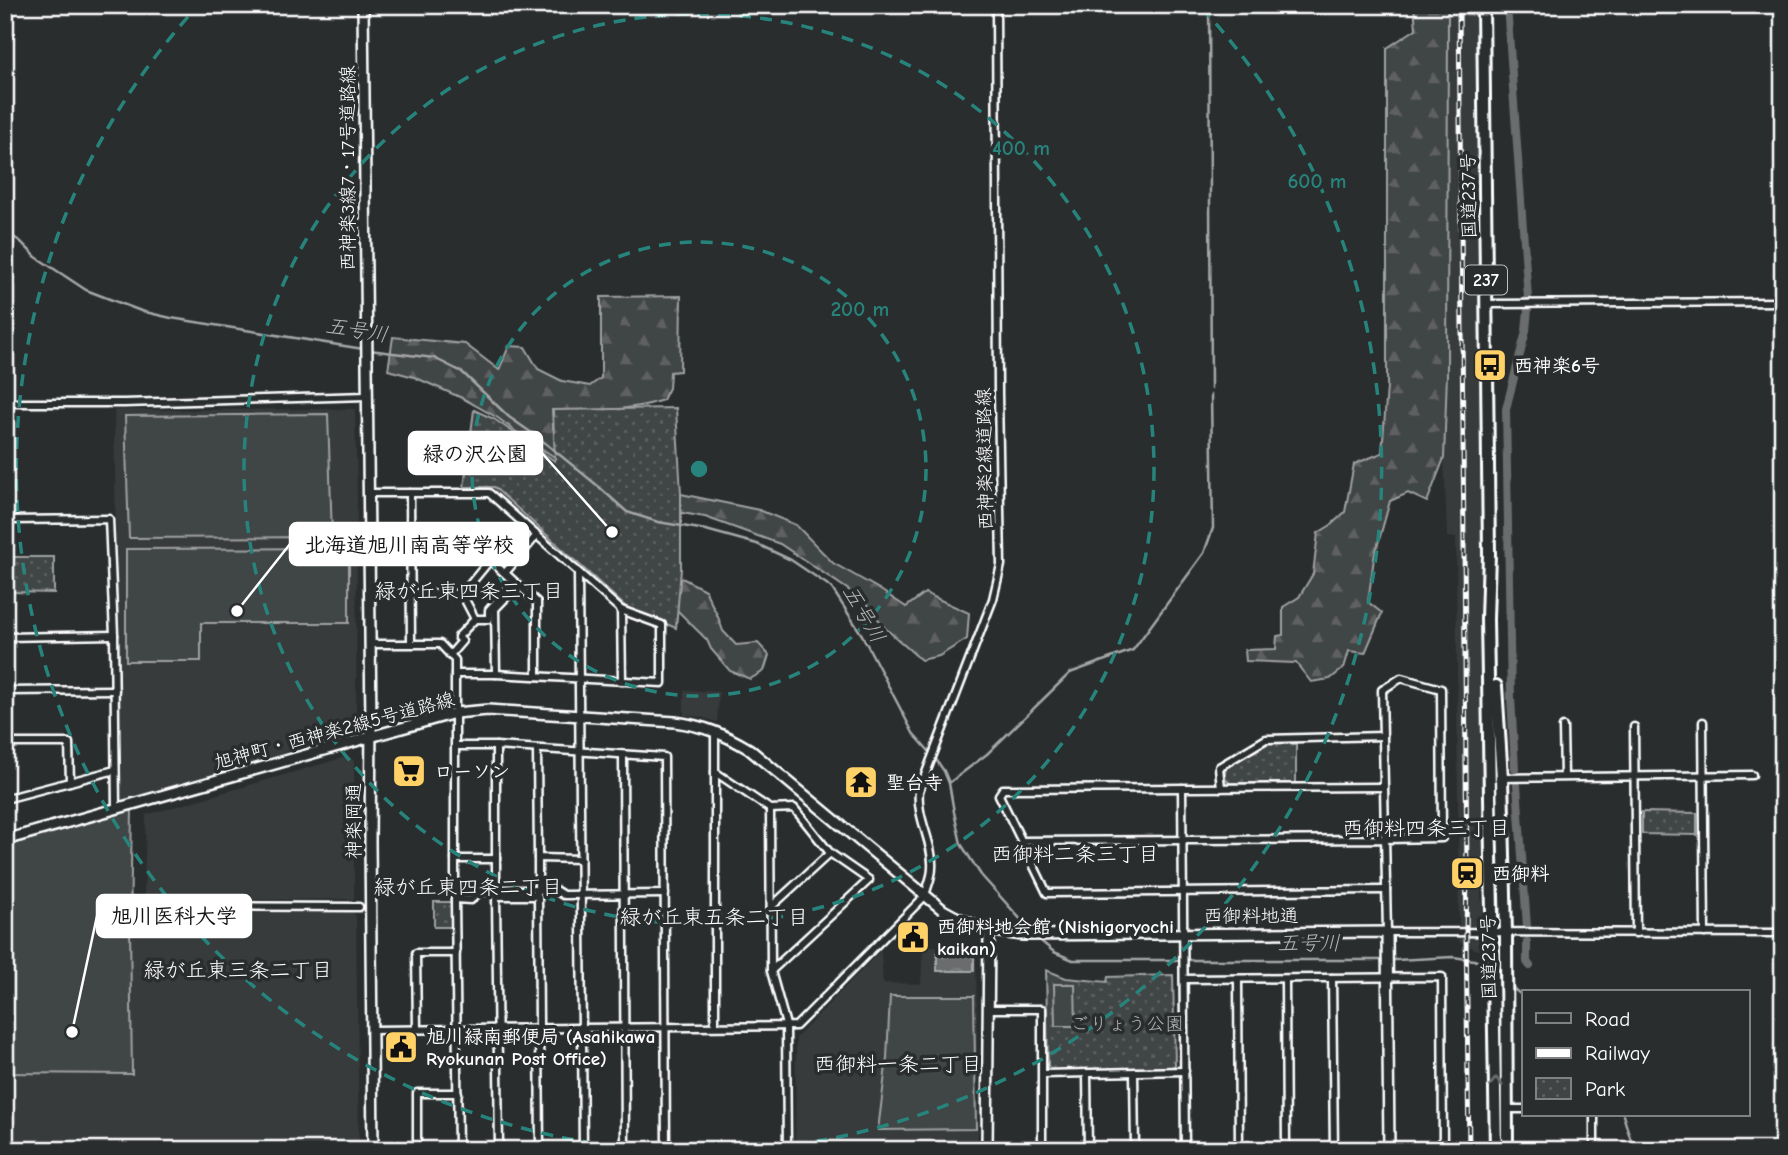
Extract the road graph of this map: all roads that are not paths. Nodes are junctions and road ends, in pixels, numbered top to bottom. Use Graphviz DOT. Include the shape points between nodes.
graph roads {
  1 [pos="363,5"];
  2 [pos="996,5"];
  3 [pos="1483,5"];
  4 [pos="1783,302"];
  5 [pos="1486,304"];
  6 [pos="367,396"];
  7 [pos="5,403"];
  8 [pos="368,493"];
  9 [pos="410,493"];
  10 [pos="5,520"];
  11 [pos="537,535"];
  12 [pos="411,543"];
  13 [pos="491,560"];
  14 [pos="505,573"];
  15 [pos="578,573"];
  16 [pos="516,583"];
  17 [pos="411,593"];
  18 [pos="462,594"];
  19 [pos="621,610"];
  20 [pos="475,619"];
  21 [pos="114,635"];
  22 [pos="5,637"];
  23 [pos="411,643"];
  24 [pos="370,644"];
  25 [pos="450,655"];
  26 [pos="455,674"];
  27 [pos="496,674"];
  28 [pos="537,676"];
  29 [pos="579,679"];
  30 [pos="622,681"];
  31 [pos="115,690"];
  32 [pos="5,691"];
  33 [pos="455,713"];
  34 [pos="579,716"];
  35 [pos="1703,723"];
  36 [pos="1563,727"];
  37 [pos="1634,727"];
  38 [pos="715,731"];
  39 [pos="1383,736"];
  40 [pos="371,738"];
  41 [pos="5,743"];
  42 [pos="456,746"];
  43 [pos="496,746"];
  44 [pos="537,749"];
  45 [pos="581,751"];
  46 [pos="622,755"];
  47 [pos="115,770"];
  48 [pos="715,772"];
  49 [pos="1704,775"];
  50 [pos="1752,775"];
  51 [pos="1564,776"];
  52 [pos="1635,776"];
  53 [pos="1496,778"];
  54 [pos="69,782"];
  55 [pos="1384,786"];
  56 [pos="1182,788"];
  57 [pos="1221,788"];
  58 [pos="5,799"];
  59 [pos="116,809"];
  60 [pos="770,809"];
  61 [pos="1385,839"];
  62 [pos="5,840"];
  63 [pos="1183,840"];
  64 [pos="1022,841"];
  65 [pos="830,853"];
  66 [pos="538,858"];
  67 [pos="455,859"];
  68 [pos="496,859"];
  69 [pos="581,859"];
  70 [pos="1386,890"];
  71 [pos="1183,892"];
  72 [pos="496,893"];
  73 [pos="538,893"];
  74 [pos="581,894"];
  75 [pos="623,894"];
  76 [pos="665,894"];
  77 [pos="925,896"];
  78 [pos="455,900"];
  79 [pos="138,906"];
  80 [pos="359,907"];
  81 [pos="771,907"];
  82 [pos="989,931"];
  83 [pos="1387,932"];
  84 [pos="1184,933"];
  85 [pos="1493,933"];
  86 [pos="1506,933"];
  87 [pos="1636,933"];
  88 [pos="1705,933"];
  89 [pos="1783,933"];
  90 [pos="456,953"];
  91 [pos="771,971"];
  92 [pos="1388,973"];
  93 [pos="1285,978"];
  94 [pos="1332,978"];
  95 [pos="1184,979"];
  96 [pos="1238,979"];
  97 [pos="989,1009"];
  98 [pos="715,1026"];
  99 [pos="786,1026"];
  100 [pos="624,1027"];
  101 [pos="665,1027"];
  102 [pos="498,1028"];
  103 [pos="539,1028"];
  104 [pos="582,1028"];
  105 [pos="417,1029"];
  106 [pos="457,1029"];
  107 [pos="372,1030"];
  108 [pos="1185,1072"];
  109 [pos="1134,1073"];
  110 [pos="1043,1074"];
  111 [pos="1087,1074"];
  112 [pos="458,1093"];
  113 [pos="1502,1109"];
  114 [pos="1522,1109"];
  115 [pos="1594,1116"];
  116 [pos="1185,1149"];
  117 [pos="1239,1149"];
  118 [pos="1286,1149"];
  119 [pos="1334,1149"];
  120 [pos="1389,1149"];
  121 [pos="1443,1149"];
  122 [pos="373,1150"];
  123 [pos="417,1150"];
  124 [pos="458,1150"];
  125 [pos="499,1150"];
  126 [pos="540,1150"];
  127 [pos="583,1150"];
  128 [pos="625,1150"];
  129 [pos="666,1150"];
  130 [pos="787,1150"];
  131 [pos="988,1150"];
  132 [pos="1042,1150"];
  133 [pos="1088,1150"];
  134 [pos="1116,1150"];
  135 [pos="1135,1150"];
  136 [pos="1496,1150"];
  137 [pos="1507,1150"];
  138 [pos="1594,1150"];
  1 -- 6 [label="street, 西神楽3線7・17号道路線"];
  2 -- 77 [label="street, 西神楽2線道路線" via="1001,565 993,598 919,790 932,868"];
  3 -- 5 [label="highway, 国道237号 / 237"];
  4 -- 5 [label="street"];
  5 -- 53 [label="highway, 国道237号 / 237"];
  6 -- 7 [label="street"];
  6 -- 8 [label="street"];
  8 -- 9 [label="street"];
  8 -- 24 [label="street, 神楽岡通"];
  9 -- 11 [label="street" via="489,493"];
  9 -- 12 [label="street"];
  10 -- 21 [label="street" via="109,519"];
  11 -- 14 [label="street"];
  11 -- 15 [label="street"];
  12 -- 13 [label="street" via="473,544"];
  12 -- 17 [label="street"];
  13 -- 14 [label="street"];
  13 -- 18 [label="street"];
  14 -- 16 [label="street"];
  15 -- 19 [label="street"];
  15 -- 29 [label="street"];
  16 -- 20 [label="street" via="489,610 489,619"];
  16 -- 27 [label="street" via="495,609"];
  16 -- 28 [label="street" via="537,602"];
  17 -- 18 [label="street"];
  17 -- 23 [label="street"];
  18 -- 20 [label="street"];
  19 -- 30 [label="street"];
  19 -- 30 [label="street" via="662,625 663,655 662,683"];
  20 -- 25 [label="street" via="458,637 463,641"];
  21 -- 22 [label="street"];
  21 -- 31 [label="street"];
  23 -- 24 [label="street"];
  23 -- 25 [label="street" via="440,644"];
  24 -- 40 [label="street, 神楽岡通"];
  25 -- 26 [label="street" via="455,660"];
  26 -- 27 [label="street"];
  26 -- 33 [label="street"];
  27 -- 28 [label="street"];
  28 -- 29 [label="street"];
  29 -- 30 [label="street"];
  29 -- 34 [label="street"];
  31 -- 32 [label="street"];
  31 -- 47 [label="street"];
  33 -- 34 [label="street, 旭神町・西神楽2線5号道路線" via="488,710"];
  33 -- 40 [label="street, 旭神町・西神楽2線5号道路線"];
  33 -- 42 [label="street"];
  34 -- 38 [label="street, 旭神町・西神楽2線5号道路線" via="675,722"];
  34 -- 45 [label="street"];
  35 -- 49 [label="street"];
  36 -- 51 [label="street"];
  37 -- 52 [label="street"];
  38 -- 48 [label="street"];
  38 -- 77 [label="street, 旭神町・西神楽2線5号道路線" via="749,749"];
  39 -- 55 [label="street"];
  39 -- 57 [label="street" via="1266,739 1219,767"];
  39 -- 61 [label="street" via="1382,690 1401,678 1441,689 1442,838"];
  40 -- 59 [label="street, 旭神町・西神楽2線5号道路線"];
  40 -- 107 [label="street, 神楽岡通"];
  41 -- 54 [label="street" via="69,743"];
  42 -- 43 [label="street"];
  42 -- 67 [label="street"];
  43 -- 44 [label="street"];
  43 -- 68 [label="street"];
  44 -- 45 [label="street"];
  44 -- 66 [label="street"];
  45 -- 46 [label="street"];
  45 -- 69 [label="street"];
  46 -- 75 [label="street"];
  46 -- 76 [label="street" via="664,757"];
  47 -- 54 [label="street"];
  47 -- 59 [label="street"];
  48 -- 60 [label="street"];
  48 -- 98 [label="street"];
  49 -- 50 [label="street"];
  49 -- 52 [label="street"];
  49 -- 88 [label="street"];
  51 -- 52 [label="street"];
  51 -- 53 [label="street"];
  52 -- 87 [label="street"];
  53 -- 85 [label="highway, 国道237号 / 237"];
  53 -- 86 [label="highway, 国道237号 / 237"];
  54 -- 58 [label="street"];
  55 -- 57 [label="street"];
  55 -- 61 [label="street"];
  56 -- 57 [label="street"];
  56 -- 63 [label="street"];
  56 -- 64 [label="street" via="1003,789 999,795"];
  59 -- 62 [label="street, 旭神町・西神楽2線5号道路線"];
  60 -- 65 [label="street" via="794,808"];
  60 -- 81 [label="street"];
  61 -- 63 [label="street"];
  61 -- 70 [label="street"];
  63 -- 64 [label="street"];
  63 -- 71 [label="street"];
  64 -- 71 [label="street" via="1047,893"];
  65 -- 81 [label="street"];
  65 -- 91 [label="street" via="869,880"];
  66 -- 69 [label="street"];
  66 -- 73 [label="street"];
  67 -- 68 [label="street"];
  67 -- 78 [label="street"];
  68 -- 72 [label="street"];
  69 -- 74 [label="street"];
  70 -- 71 [label="street"];
  70 -- 83 [label="street"];
  71 -- 84 [label="street"];
  72 -- 73 [label="street"];
  72 -- 78 [label="street" via="480,891 471,900"];
  72 -- 102 [label="street"];
  73 -- 74 [label="street"];
  73 -- 103 [label="street"];
  74 -- 75 [label="street"];
  74 -- 104 [label="street"];
  75 -- 76 [label="street"];
  75 -- 100 [label="street"];
  76 -- 101 [label="street"];
  77 -- 82 [label="street, 旭神町・西神楽2線5号道路線" via="961,920"];
  77 -- 99 [label="street" via="796,1026"];
  78 -- 90 [label="street"];
  79 -- 80 [label="street"];
  81 -- 91 [label="street"];
  82 -- 84 [label="street, 西御料地通" via="1023,935"];
  82 -- 97 [label="street"];
  83 -- 84 [label="street, 西御料地通"];
  83 -- 85 [label="street"];
  83 -- 92 [label="street"];
  84 -- 95 [label="street"];
  85 -- 86 [label="street"];
  113 -- 85 [label="highway, 国道237号 / 237, one-way"];
  86 -- 87 [label="street"];
  86 -- 113 [label="highway, 国道237号 / 237"];
  87 -- 88 [label="street"];
  88 -- 89 [label="street"];
  90 -- 105 [label="street" via="416,953"];
  90 -- 106 [label="street"];
  91 -- 99 [label="street"];
  92 -- 94 [label="street"];
  92 -- 120 [label="street"];
  92 -- 121 [label="street" via="1442,977"];
  93 -- 94 [label="street"];
  93 -- 96 [label="street"];
  93 -- 118 [label="street"];
  94 -- 119 [label="street"];
  95 -- 96 [label="street"];
  95 -- 108 [label="street"];
  96 -- 117 [label="street"];
  97 -- 110 [label="street" via="1042,1009"];
  97 -- 131 [label="street"];
  98 -- 99 [label="street"];
  98 -- 101 [label="street"];
  99 -- 130 [label="street"];
  100 -- 101 [label="street"];
  100 -- 104 [label="street"];
  100 -- 128 [label="street"];
  101 -- 129 [label="street"];
  102 -- 103 [label="street"];
  102 -- 106 [label="street"];
  102 -- 125 [label="street"];
  103 -- 104 [label="street"];
  103 -- 126 [label="street"];
  104 -- 127 [label="street"];
  105 -- 106 [label="street"];
  105 -- 107 [label="street"];
  106 -- 112 [label="street"];
  107 -- 122 [label="street, 神楽岡通"];
  108 -- 109 [label="street"];
  108 -- 116 [label="street"];
  109 -- 111 [label="street"];
  109 -- 135 [label="street"];
  110 -- 111 [label="street"];
  110 -- 132 [label="street"];
  111 -- 133 [label="street"];
  112 -- 123 [label="street" via="417,1093"];
  112 -- 124 [label="street"];
  113 -- 114 [label="street"];
  113 -- 136 [label="highway, 国道237号 / 237"];
  113 -- 137 [label="highway, 国道237号 / 237"];
  115 -- 138 [label="street"];
  116 -- 117 [label="street"];
  116 -- 135 [label="street"];
  117 -- 118 [label="street"];
  118 -- 119 [label="street"];
  119 -- 120 [label="street"];
  120 -- 121 [label="street"];
  134 -- 135 [label="street"];
}
